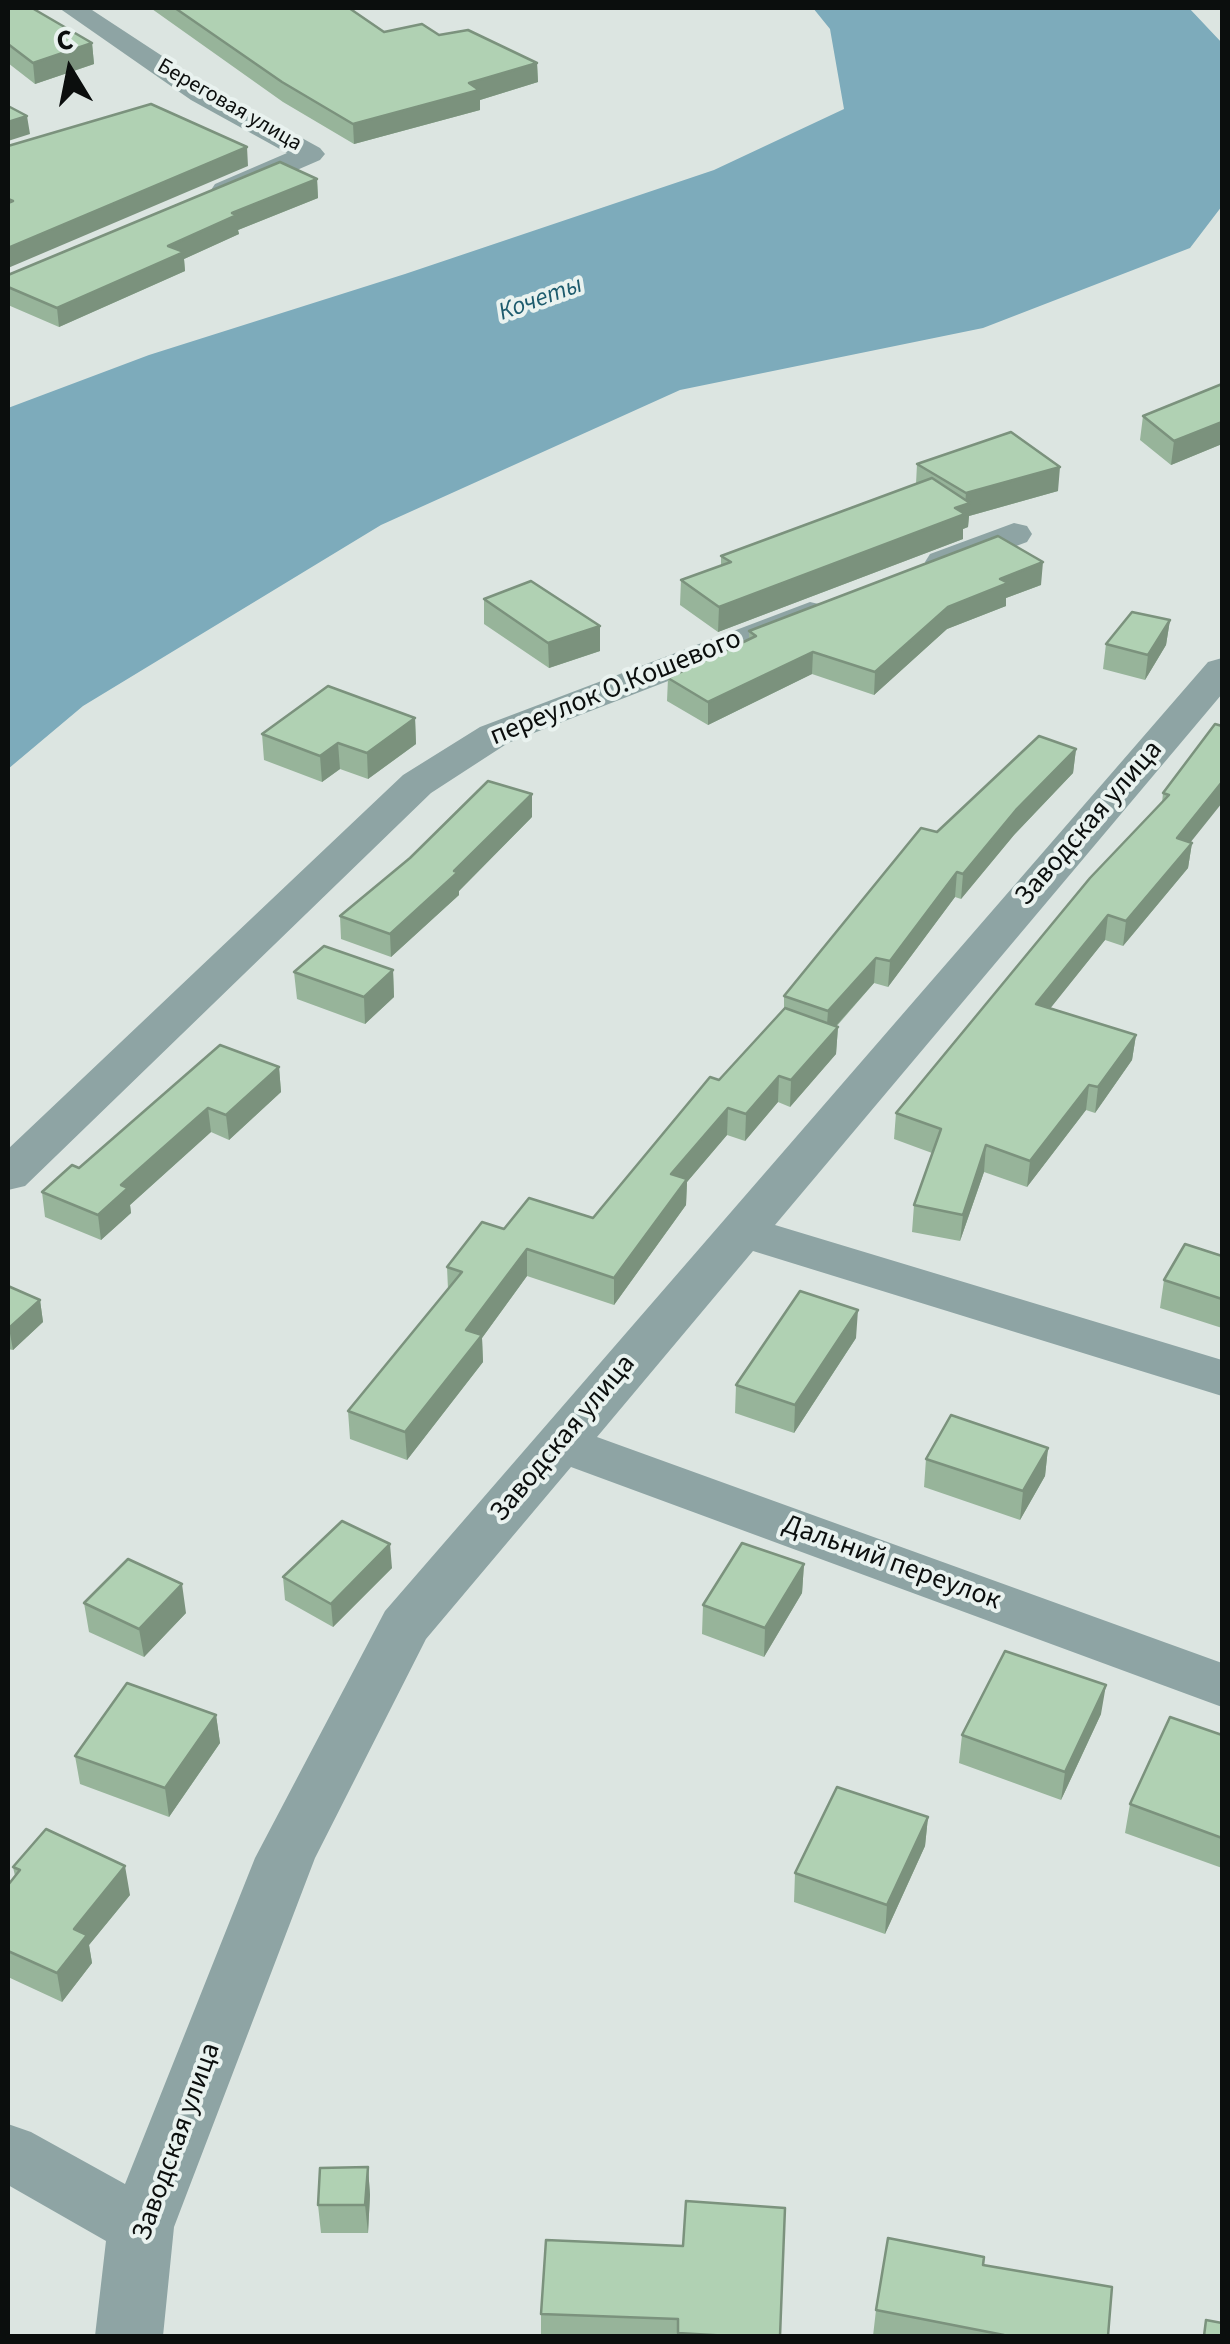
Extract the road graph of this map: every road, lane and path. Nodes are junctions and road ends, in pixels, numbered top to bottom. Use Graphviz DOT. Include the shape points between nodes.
graph roads {
  1 [pos="72,8"];
  2 [pos="202,94"];
  3 [pos="166,104"];
  4 [pos="204,200"];
  5 [pos="1014,534"];
  6 [pos="902,577"];
  7 [pos="846,598"];
  8 [pos="1222,670"];
  9 [pos="8,1175"];
  10 [pos="741,1231"];
  11 [pos="1222,1378"];
  12 [pos="560,1443"];
  13 [pos="1222,1685"];
  14 [pos="8,2152"];
  15 [pos="142,2227"];
  16 [pos="129,2336"];
  1 -- 2 [label="street, Береговая улица"];
  2 -- 3 [label="street"];
  2 -- 4 [label="street, Береговая улица" via="310,154"];
  5 -- 6 [label="street"];
  7 -- 9 [label="street, переулок О.Кошевого" via="494,734 416,784"];
  8 -- 10 [label="street, Заводская улица"];
  10 -- 11 [label="street"];
  10 -- 12 [label="street, Заводская улица"];
  12 -- 13 [label="street, Дальний переулок"];
  12 -- 15 [label="street, Заводская улица" via="405,1626 285,1858"];
  14 -- 15 [label="street"];
  15 -- 16 [label="street, Заводская улица"];
}
